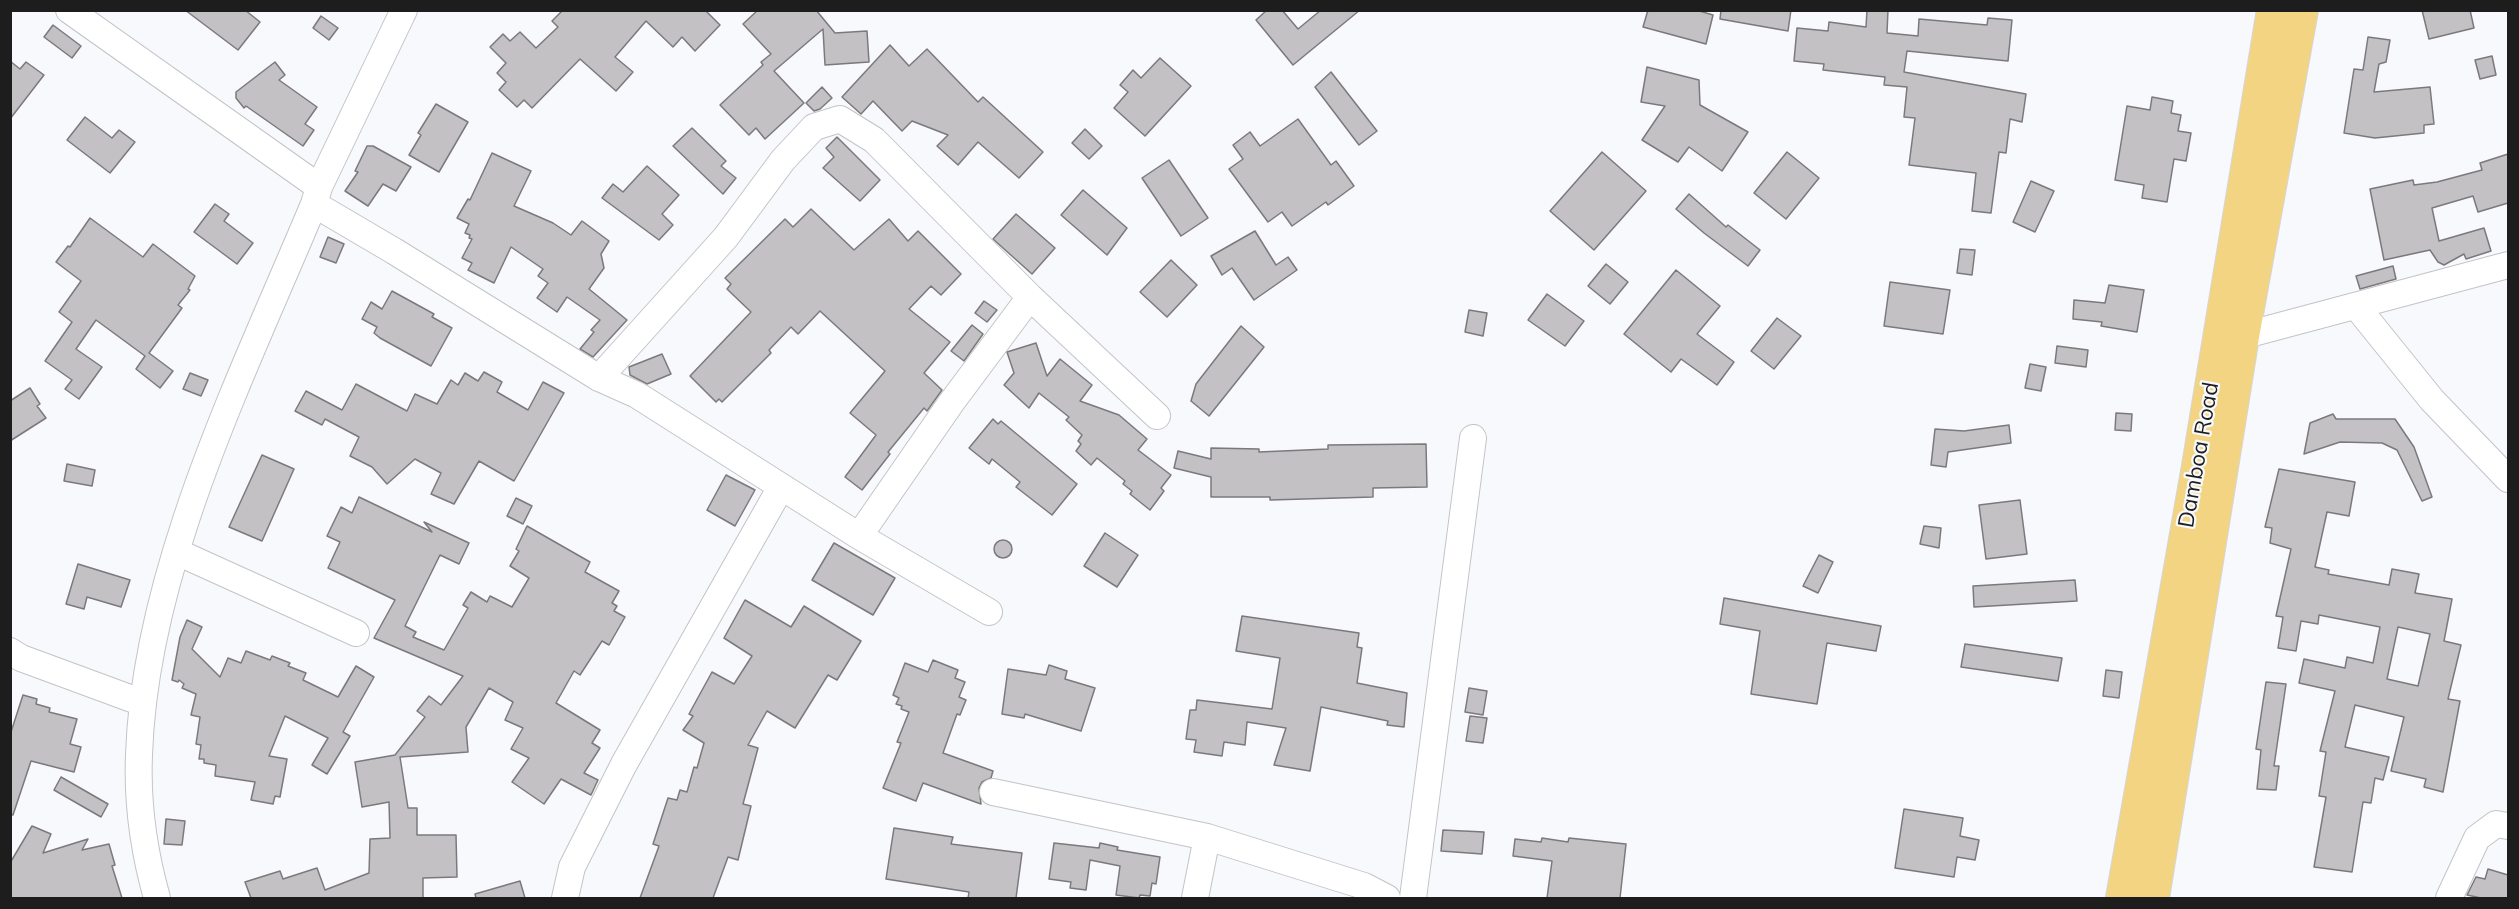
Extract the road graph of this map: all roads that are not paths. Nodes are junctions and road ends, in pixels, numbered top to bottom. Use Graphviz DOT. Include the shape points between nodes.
graph roads {
  1 [pos="69,10"];
  2 [pos="404,10"];
  3 [pos="2272,10"];
  4 [pos="2302,10"];
  5 [pos="317,196"];
  6 [pos="2508,265"];
  7 [pos="1030,297"];
  8 [pos="2357,307"];
  9 [pos="2231,339"];
  10 [pos="600,378"];
  11 [pos="1156,416"];
  12 [pos="1473,438"];
  13 [pos="2508,479"];
  14 [pos="781,487"];
  15 [pos="859,536"];
  16 [pos="177,552"];
  17 [pos="988,612"];
  18 [pos="356,633"];
  19 [pos="10,651"];
  20 [pos="143,703"];
  21 [pos="993,792"];
  22 [pos="2508,826"];
  23 [pos="1207,837"];
  24 [pos="157,898"];
  25 [pos="565,898"];
  26 [pos="1195,898"];
  27 [pos="1387,898"];
  28 [pos="1413,898"];
  29 [pos="2122,898"];
  30 [pos="2153,898"];
  31 [pos="2450,898"];
  1 -- 5 [label="street"];
  2 -- 5 [label="street"];
  3 -- 9 [label="main road, Damboa Road"];
  4 -- 9 [label="main road, Damboa Road"];
  5 -- 10 [label="street"];
  5 -- 16 [label="street" via="209,454"];
  6 -- 8 [label="street"];
  7 -- 10 [label="street" via="874,140 840,119 814,127 783,160 726,237"];
  7 -- 11 [label="street"];
  7 -- 15 [label="street"];
  8 -- 9 [label="street"];
  8 -- 13 [label="street" via="2432,400"];
  9 -- 29 [label="main road, Damboa Road"];
  9 -- 30 [label="main road, Damboa Road"];
  10 -- 14 [label="street" via="638,394"];
  12 -- 28 [label="street"];
  14 -- 15 [label="street"];
  14 -- 25 [label="street" via="624,764 572,867"];
  15 -- 17 [label="street"];
  16 -- 18 [label="street"];
  16 -- 20 [label="street" via="157,625"];
  19 -- 20 [label="street"];
  20 -- 24 [label="street" via="138,756 142,832"];
  21 -- 23 [label="street"];
  22 -- 31 [label="street" via="2496,824 2476,838"];
  23 -- 26 [label="street"];
  23 -- 27 [label="street" via="1364,886"];
}
